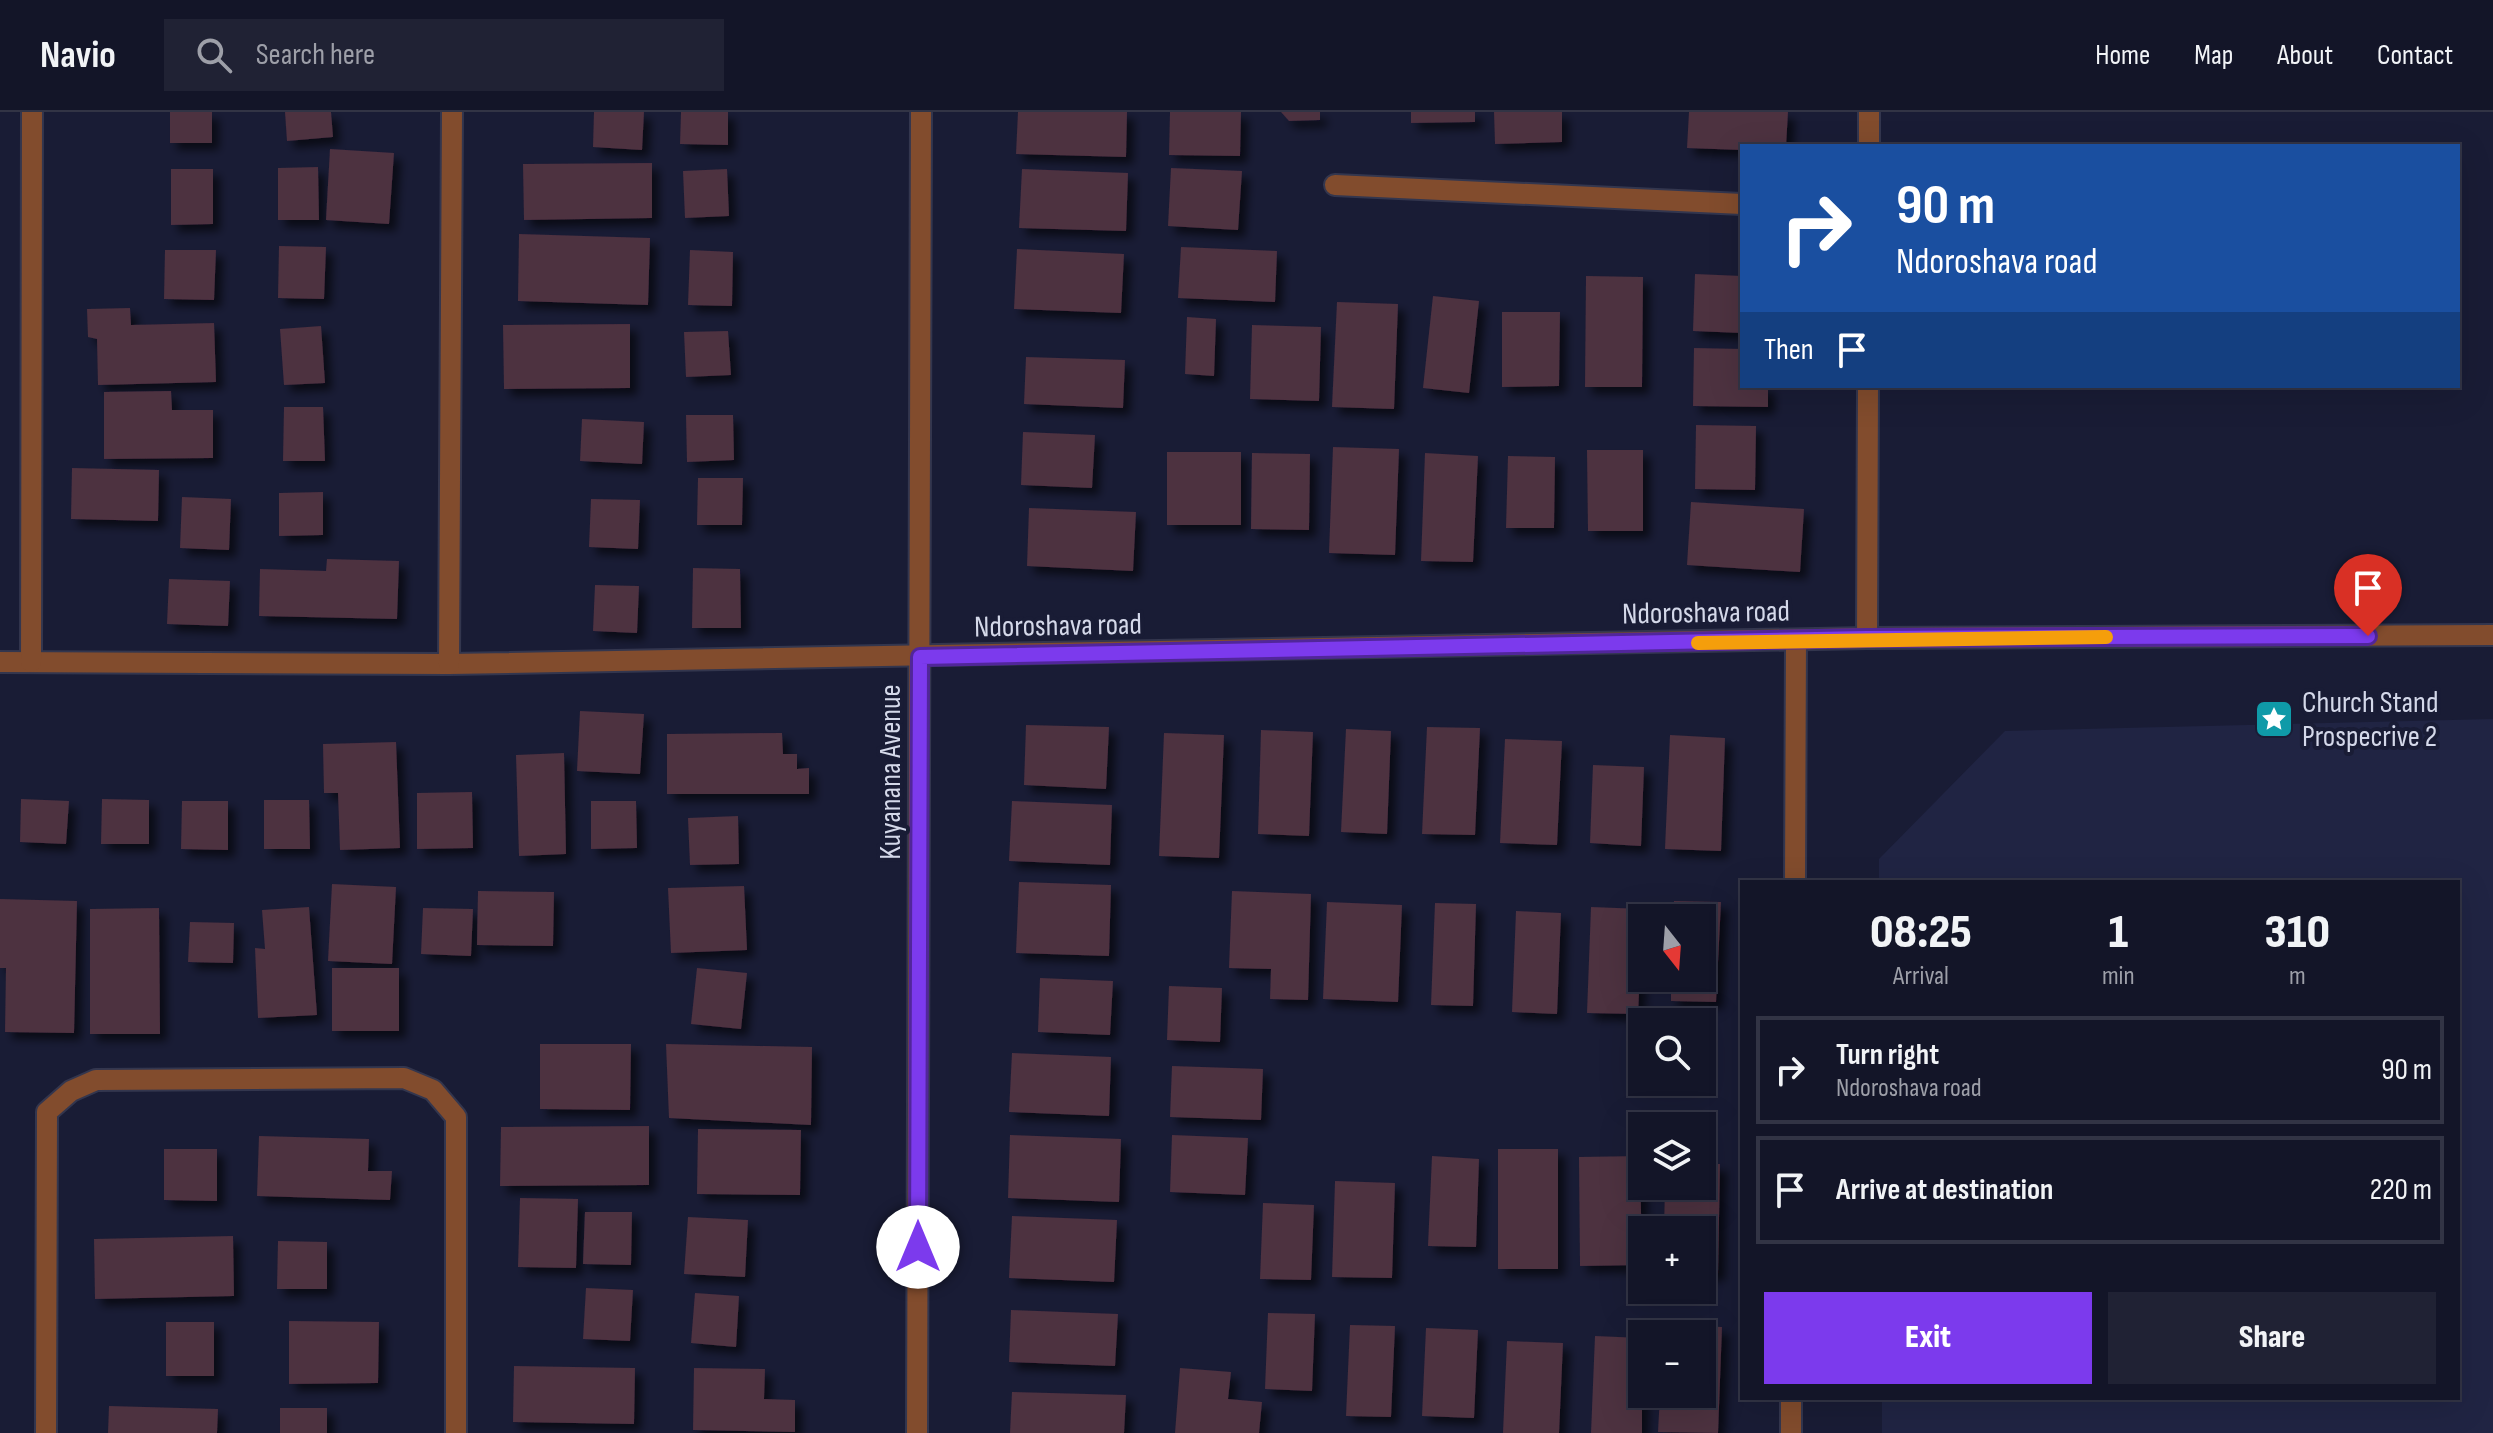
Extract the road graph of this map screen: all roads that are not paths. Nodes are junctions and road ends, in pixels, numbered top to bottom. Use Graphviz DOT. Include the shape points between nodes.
graph roads {
  1 [pos="32,112"];
  2 [pos="452,112"];
  3 [pos="921,112"];
  4 [pos="1869,112"];
  5 [pos="1869,144"];
  6 [pos="1335,185"];
  7 [pos="1740,204"];
  8 [pos="1868,388"];
  9 [pos="2493,635"];
  10 [pos="1867,638"];
  11 [pos="1796,641"];
  12 [pos="920,657"];
  13 [pos="0,662"];
  14 [pos="31,662"];
  15 [pos="449,664"];
  16 [pos="1795,880"];
  17 [pos="1791,1400"];
  18 [pos="46,1433"];
  19 [pos="456,1433"];
  20 [pos="917,1433"];
  21 [pos="1791,1433"];
  1 -- 14 [label="street"];
  2 -- 15 [label="street"];
  3 -- 12 [label="street, Kuyanana Avenue"];
  4 -- 5 [label="street"];
  6 -- 7 [label="street"];
  8 -- 10 [label="street"];
  9 -- 10 [label="street, Ndoroshava road"];
  10 -- 11 [label="street, Ndoroshava road"];
  11 -- 12 [label="street, Ndoroshava road"];
  11 -- 16 [label="street"];
  12 -- 15 [label="street, Ndoroshava road"];
  12 -- 20 [label="street, Kuyanana Avenue"];
  13 -- 14 [label="street, Ndoroshava road"];
  14 -- 15 [label="street, Ndoroshava road"];
  17 -- 21 [label="street"];
  18 -- 19 [label="street" via="47,1112 71,1091 96,1080 404,1078 433,1090 456,1117"];
}
